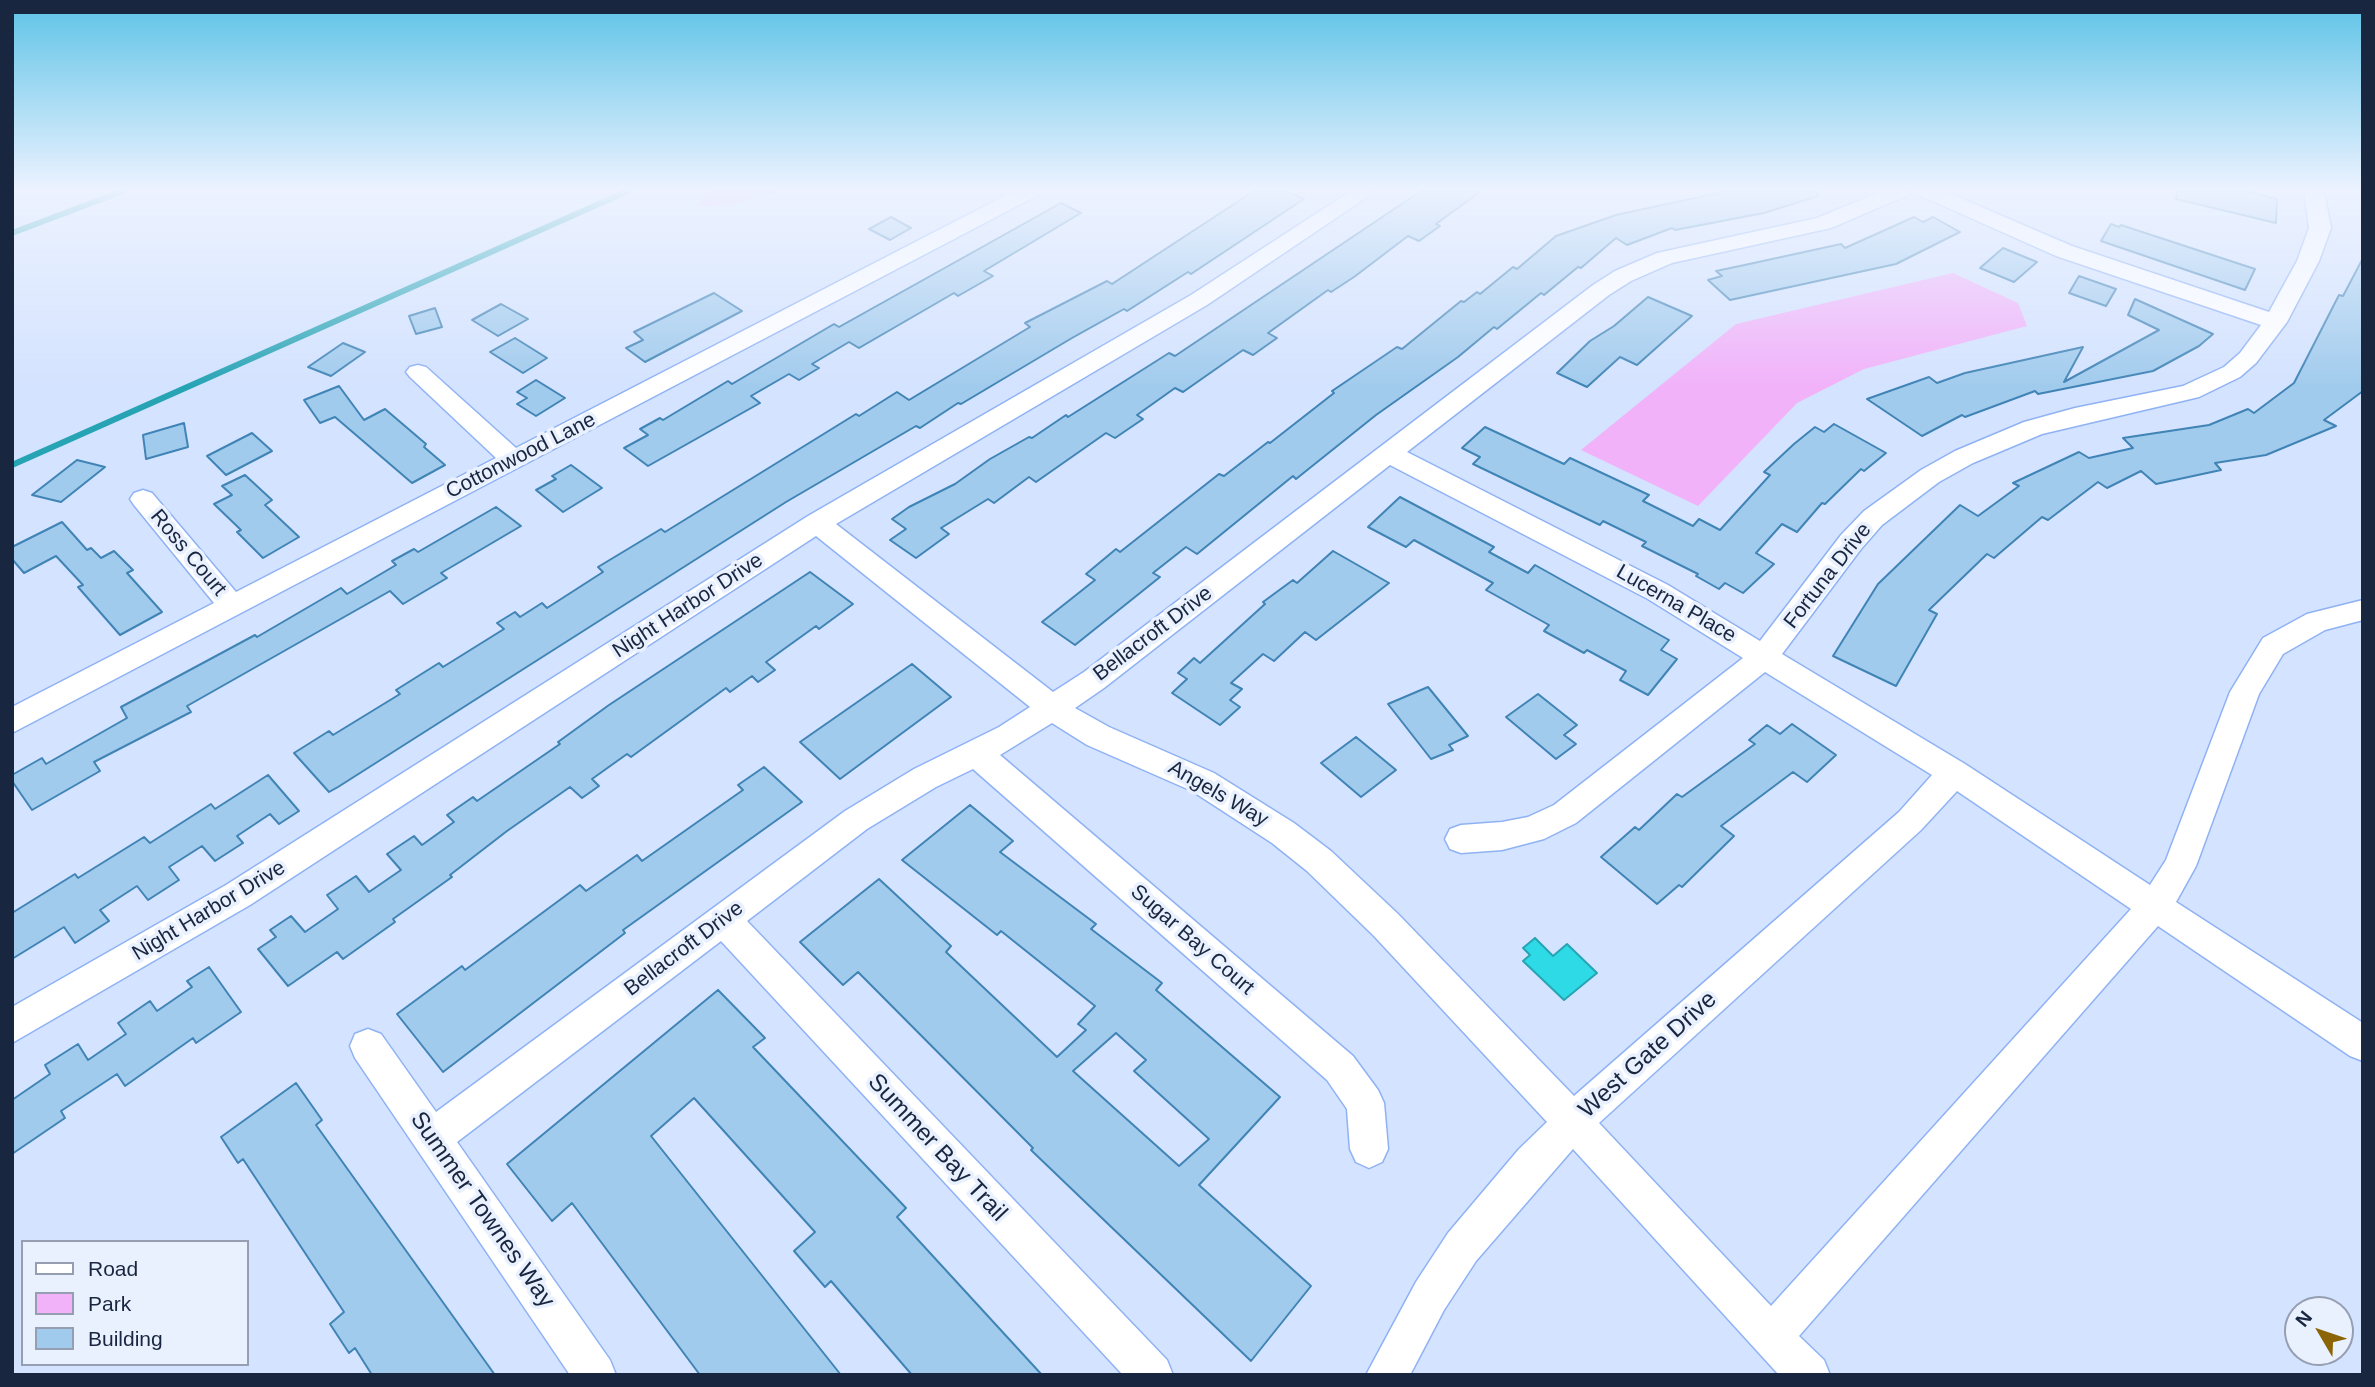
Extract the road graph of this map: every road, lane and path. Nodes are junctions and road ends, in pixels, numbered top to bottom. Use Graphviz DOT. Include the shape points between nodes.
graph roads {
  1 [pos="906,256"];
  2 [pos="1267,256"];
  3 [pos="1676,256"];
  4 [pos="2078,256"];
  5 [pos="2309,256"];
  6 [pos="2274,322"];
  7 [pos="418,372"];
  8 [pos="1388,454"];
  9 [pos="513,460"];
  10 [pos="144,499"];
  11 [pos="817,523"];
  12 [pos="232,606"];
  13 [pos="2363,610"];
  14 [pos="1764,657"];
  15 [pos="1052,709"];
  16 [pos="12,721"];
  17 [pos="976,753"];
  18 [pos="1954,773"];
  19 [pos="1461,839"];
  20 [pos="2155,906"];
  21 [pos="724,920"];
  22 [pos="12,1026"];
  23 [pos="2363,1044"];
  24 [pos="368,1046"];
  25 [pos="1573,1122"];
  26 [pos="432,1138"];
  27 [pos="1369,1149"];
  28 [pos="1770,1336"];
  29 [pos="595,1375"];
  30 [pos="1152,1375"];
  31 [pos="1387,1375"];
  32 [pos="1809,1375"];
  1 -- 9 [label="street, Cottonwood Lane"];
  2 -- 11 [label="street, Night Harbor Drive"];
  3 -- 8 [label="street, Bellacroft Drive" via="1623,276 1601,290"];
  4 -- 6 [label="street"];
  5 -- 6 [label="street, Fortuna Drive"];
  6 -- 14 [label="street, Fortuna Drive" via="2248,358 2213,383 2033,428 1930,476 1858,534"];
  7 -- 9 [label="street"];
  8 -- 14 [label="street, Lucerna Place" via="1618,570"];
  8 -- 15 [label="street, Bellacroft Drive"];
  9 -- 12 [label="street, Cottonwood Lane"];
  10 -- 12 [label="street, Ross Court"];
  11 -- 15 [label="street, Angels Way"];
  11 -- 22 [label="street, Night Harbor Drive" via="262,880"];
  12 -- 16 [label="street, Cottonwood Lane"];
  13 -- 20 [label="street" via="2317,621 2273,646 2245,692 2180,866"];
  14 -- 18 [label="street, Lucerna Place"];
  14 -- 19 [label="street, Fortuna Drive" via="1564,814 1533,829"];
  15 -- 17 [label="street, Bellacroft Drive"];
  15 -- 25 [label="street, Angels Way" via="1098,736 1203,782 1319,861 1387,925"];
  17 -- 21 [label="street, Bellacroft Drive" via="856,820"];
  17 -- 27 [label="street, Sugar Bay Court" via="1340,1069 1365,1103"];
  18 -- 20 [label="street, Lucerna Place"];
  18 -- 25 [label="street, West Gate Drive" via="1910,821"];
  20 -- 23 [label="street, Lucerna Place"];
  20 -- 28 [label="street"];
  21 -- 26 [label="street, Bellacroft Drive"];
  21 -- 30 [label="street, Summer Bay Trail"];
  24 -- 26 [label="street, Summer Townes Way"];
  25 -- 28 [label="street, Angels Way"];
  25 -- 31 [label="street, West Gate Drive" via="1462,1247"];
  26 -- 29 [label="street, Summer Townes Way"];
  28 -- 32 [label="street, Angels Way"];
}
